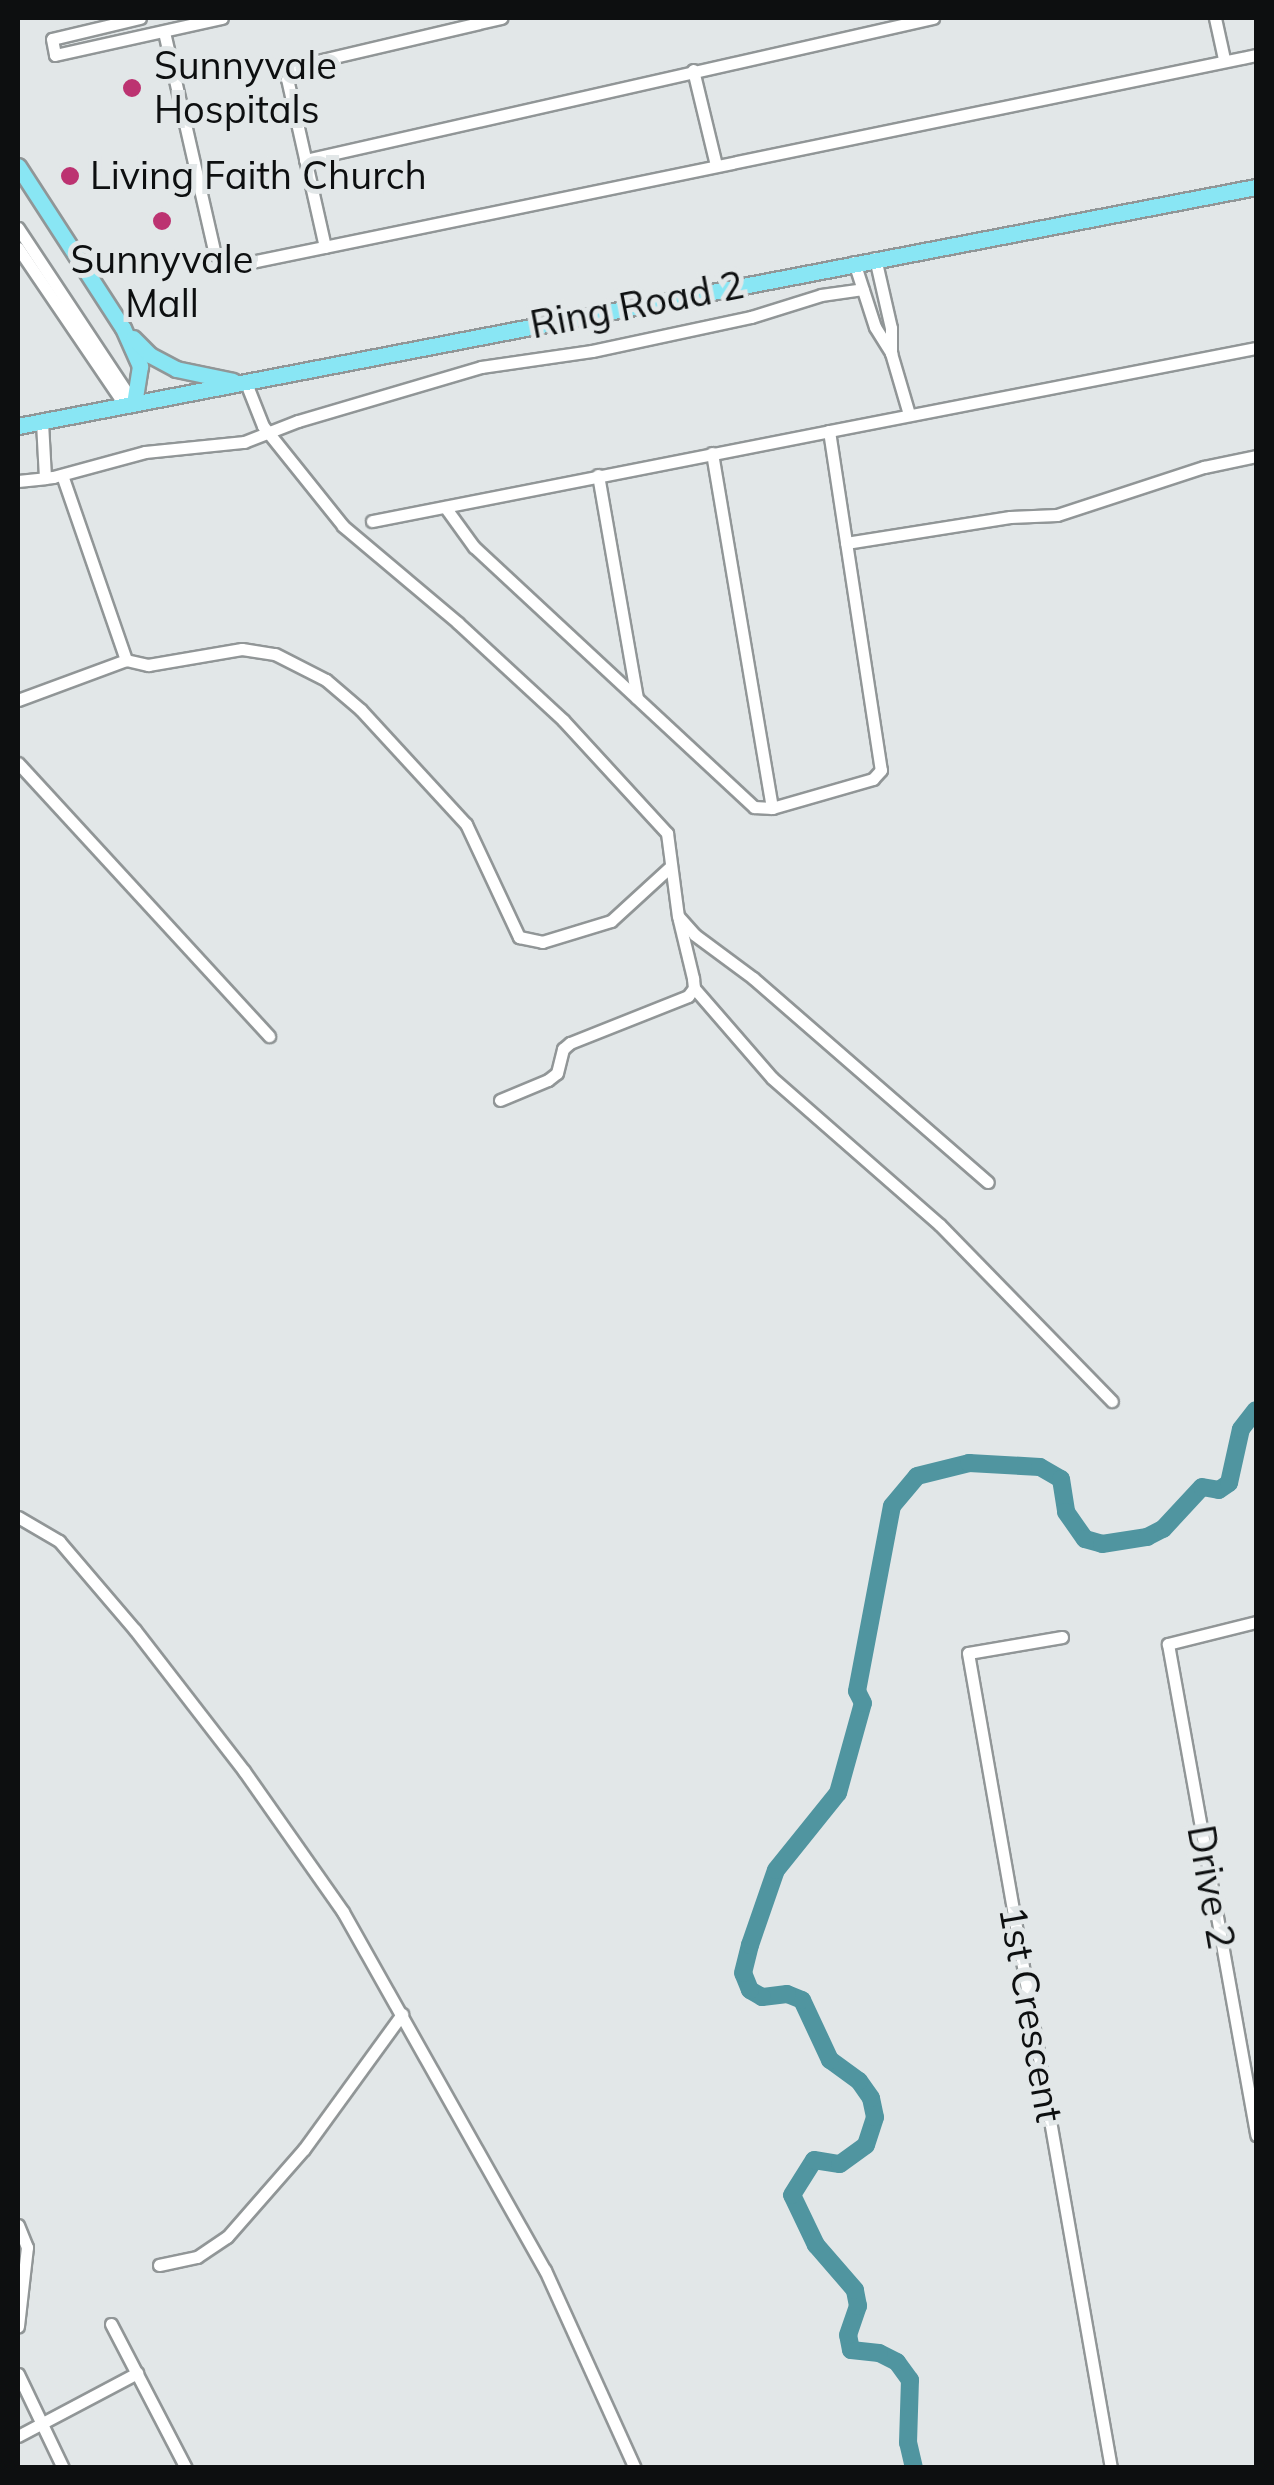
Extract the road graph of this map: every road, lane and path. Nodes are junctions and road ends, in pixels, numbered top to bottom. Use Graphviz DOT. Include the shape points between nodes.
graph roads {
  1 [pos="140,18"];
  2 [pos="222,18"];
  3 [pos="501,18"];
  4 [pos="932,18"];
  5 [pos="1215,18"];
  6 [pos="164,32"];
  7 [pos="1256,55"];
  8 [pos="1224,59"];
  9 [pos="694,70"];
  10 [pos="305,160"];
  11 [pos="716,165"];
  12 [pos="18,166"];
  13 [pos="1256,187"];
  14 [pos="18,228"];
  15 [pos="326,247"];
  16 [pos="18,248"];
  17 [pos="874,258"];
  18 [pos="854,262"];
  19 [pos="863,289"];
  20 [pos="123,328"];
  21 [pos="1256,348"];
  22 [pos="891,353"];
  23 [pos="245,384"];
  24 [pos="129,403"];
  25 [pos="909,414"];
  26 [pos="42,422"];
  27 [pos="18,426"];
  28 [pos="829,431"];
  29 [pos="268,432"];
  30 [pos="712,452"];
  31 [pos="1256,456"];
  32 [pos="62,475"];
  33 [pos="598,475"];
  34 [pos="46,478"];
  35 [pos="18,480"];
  36 [pos="446,506"];
  37 [pos="372,520"];
  38 [pos="846,543"];
  39 [pos="126,660"];
  40 [pos="637,698"];
  41 [pos="18,700"];
  42 [pos="18,762"];
  43 [pos="772,808"];
  44 [pos="670,868"];
  45 [pos="678,916"];
  46 [pos="694,988"];
  47 [pos="268,1036"];
  48 [pos="500,1100"];
  49 [pos="988,1182"];
  50 [pos="1112,1401"];
  51 [pos="18,1516"];
  52 [pos="1256,1622"];
  53 [pos="1062,1637"];
  54 [pos="402,2014"];
  55 [pos="1256,2134"];
  56 [pos="18,2225"];
  57 [pos="159,2265"];
  58 [pos="111,2324"];
  59 [pos="18,2326"];
  60 [pos="137,2373"];
  61 [pos="18,2374"];
  62 [pos="42,2421"];
  63 [pos="18,2436"];
  64 [pos="63,2468"];
  65 [pos="186,2468"];
  66 [pos="635,2468"];
  67 [pos="1111,2468"];
  1 -- 6 [label="street" via="52,40 55,55"];
  2 -- 6 [label="street"];
  3 -- 10 [label="street" via="296,66 287,80"];
  4 -- 9 [label="street"];
  5 -- 8 [label="street"];
  6 -- 15 [label="street" via="214,254 232,266"];
  7 -- 8 [label="street"];
  8 -- 11 [label="street"];
  9 -- 10 [label="street"];
  9 -- 11 [label="street"];
  10 -- 15 [label="street"];
  11 -- 15 [label="street"];
  12 -- 20 [label="main road"];
  13 -- 17 [label="main road, Ring Road 2"];
  14 -- 24 [label="street"];
  16 -- 24 [label="street"];
  17 -- 18 [label="main road, Ring Road 2"];
  17 -- 22 [label="street" via="892,328"];
  18 -- 19 [label="street"];
  18 -- 23 [label="main road, Ring Road 2"];
  19 -- 22 [label="street"];
  19 -- 29 [label="street" via="592,351 481,367"];
  20 -- 23 [label="main road" via="150,356 176,368"];
  20 -- 24 [label="main road" via="140,366"];
  21 -- 25 [label="street"];
  22 -- 25 [label="street"];
  23 -- 24 [label="main road, Ring Road 2"];
  23 -- 29 [label="street"];
  24 -- 26 [label="main road, Ring Road 2"];
  25 -- 28 [label="street"];
  26 -- 27 [label="main road, Ring Road 2"];
  26 -- 34 [label="street"];
  28 -- 30 [label="street"];
  28 -- 38 [label="street"];
  29 -- 32 [label="street" via="244,442 116,458"];
  29 -- 44 [label="street" via="343,526 563,720 667,833"];
  30 -- 33 [label="street"];
  30 -- 43 [label="street"];
  31 -- 38 [label="street" via="1057,516"];
  32 -- 34 [label="street"];
  32 -- 39 [label="street"];
  33 -- 36 [label="street"];
  33 -- 40 [label="street"];
  34 -- 35 [label="street"];
  36 -- 37 [label="street"];
  36 -- 40 [label="street" via="474,547"];
  38 -- 43 [label="street" via="881,770 872,779"];
  39 -- 41 [label="street"];
  39 -- 44 [label="street" via="148,666 242,649 275,654 326,680 466,824 510,925 530,942 610,921"];
  40 -- 43 [label="street" via="750,804"];
  42 -- 47 [label="street"];
  44 -- 45 [label="street"];
  45 -- 46 [label="street"];
  45 -- 49 [label="street"];
  46 -- 48 [label="street" via="570,1043 548,1080"];
  46 -- 50 [label="street" via="772,1078 940,1225"];
  51 -- 54 [label="street" via="59,1541 244,1771 343,1912"];
  52 -- 55 [label="street, Drive 2" via="1170,1640"];
  53 -- 67 [label="street, 1st Crescent" via="968,1653"];
  54 -- 57 [label="street" via="304,2149 227,2237 197,2257"];
  54 -- 66 [label="street" via="546,2270"];
  56 -- 59 [label="street" via="27,2247"];
  58 -- 60 [label="street"];
  60 -- 62 [label="street"];
  60 -- 65 [label="street"];
  61 -- 62 [label="street"];
  62 -- 63 [label="street"];
  62 -- 64 [label="street"];
}
